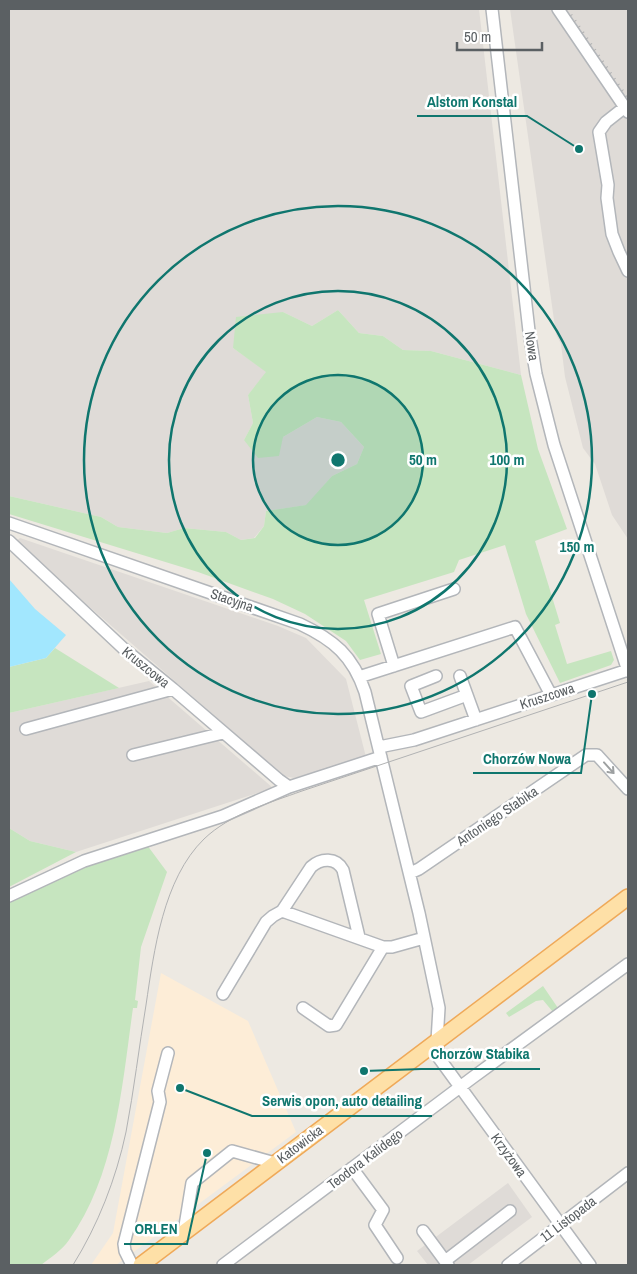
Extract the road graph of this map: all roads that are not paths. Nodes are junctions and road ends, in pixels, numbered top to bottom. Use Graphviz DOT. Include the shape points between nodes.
graph roads {
  1 [pos="492,9"];
  2 [pos="558,9"];
  3 [pos="627,110"];
  4 [pos="628,271"];
  5 [pos="9,523"];
  6 [pos="9,541"];
  7 [pos="454,589"];
  8 [pos="394,666"];
  9 [pos="628,670"];
  10 [pos="436,676"];
  11 [pos="460,676"];
  12 [pos="359,677"];
  13 [pos="173,689"];
  14 [pos="467,695"];
  15 [pos="551,695"];
  16 [pos="476,720"];
  17 [pos="26,729"];
  18 [pos="223,733"];
  19 [pos="380,752"];
  20 [pos="133,755"];
  21 [pos="289,786"];
  22 [pos="628,789"];
  23 [pos="410,873"];
  24 [pos="9,896"];
  25 [pos="628,897"];
  26 [pos="282,911"];
  27 [pos="359,937"];
  28 [pos="424,938"];
  29 [pos="383,946"];
  30 [pos="628,964"];
  31 [pos="223,994"];
  32 [pos="303,1008"];
  33 [pos="437,1041"];
  34 [pos="168,1053"];
  35 [pos="460,1088"];
  36 [pos="275,1163"];
  37 [pos="352,1168"];
  38 [pos="628,1173"];
  39 [pos="510,1211"];
  40 [pos="561,1226"];
  41 [pos="423,1231"];
  42 [pos="184,1232"];
  43 [pos="397,1258"];
  44 [pos="447,1263"];
  45 [pos="132,1265"];
  46 [pos="141,1265"];
  47 [pos="223,1265"];
  48 [pos="508,1265"];
  49 [pos="590,1265"];
  1 -- 9 [label="street, Nowa" via="536,374 554,445"];
  2 -- 3 [label="street"];
  3 -- 4 [label="street" via="606,122 599,132 612,234"];
  5 -- 12 [label="street, Stacyjna" via="300,624 322,634 340,648"];
  6 -- 13 [label="street, Kruszcowa" via="124,649"];
  7 -- 8 [label="street" via="378,614"];
  8 -- 12 [label="street"];
  8 -- 15 [label="street" via="515,628"];
  9 -- 15 [label="street, Kruszcowa"];
  10 -- 14 [label="street" via="411,686 422,712"];
  11 -- 14 [label="street"];
  12 -- 19 [label="street, Stacyjna"];
  13 -- 17 [label="street"];
  13 -- 18 [label="street, Kruszcowa"];
  14 -- 16 [label="street"];
  15 -- 16 [label="street, Kruszcowa"];
  16 -- 19 [label="street, Kruszcowa"];
  18 -- 20 [label="street"];
  18 -- 21 [label="street, Kruszcowa"];
  19 -- 21 [label="street, Kruszcowa"];
  19 -- 23 [label="street"];
  21 -- 24 [label="street, Kruszcowa" via="223,816 84,860"];
  23 -- 22 [label="street, Antoniego Stabika, one-way" via="586,755 598,755"];
  23 -- 28 [label="street"];
  25 -- 33 [label="main road, Katowicka"];
  26 -- 27 [label="street"];
  26 -- 27 [label="street" via="311,867 324,860 335,861 343,870"];
  26 -- 31 [label="street" via="266,922"];
  27 -- 29 [label="street"];
  28 -- 29 [label="street" via="392,947"];
  28 -- 33 [label="street" via="440,1008"];
  29 -- 32 [label="street" via="336,1025 329,1026"];
  30 -- 35 [label="street, Teodora Kalidego"];
  33 -- 35 [label="street, Krzyżowa" via="439,1058"];
  33 -- 36 [label="main road, Katowicka"];
  34 -- 45 [label="street" via="158,1091 160,1102 124,1244"];
  35 -- 37 [label="street, Teodora Kalidego"];
  35 -- 40 [label="street, Krzyżowa"];
  36 -- 42 [label="main road, Katowicka"];
  36 -- 42 [label="street" via="232,1151 192,1183"];
  37 -- 43 [label="street" via="383,1210 375,1225"];
  37 -- 47 [label="street, Teodora Kalidego"];
  38 -- 40 [label="street, 11 Listopada"];
  39 -- 44 [label="street"];
  40 -- 48 [label="street, 11 Listopada"];
  40 -- 49 [label="street, Krzyżowa"];
  41 -- 44 [label="street"];
  42 -- 46 [label="main road, Katowicka"];
}
